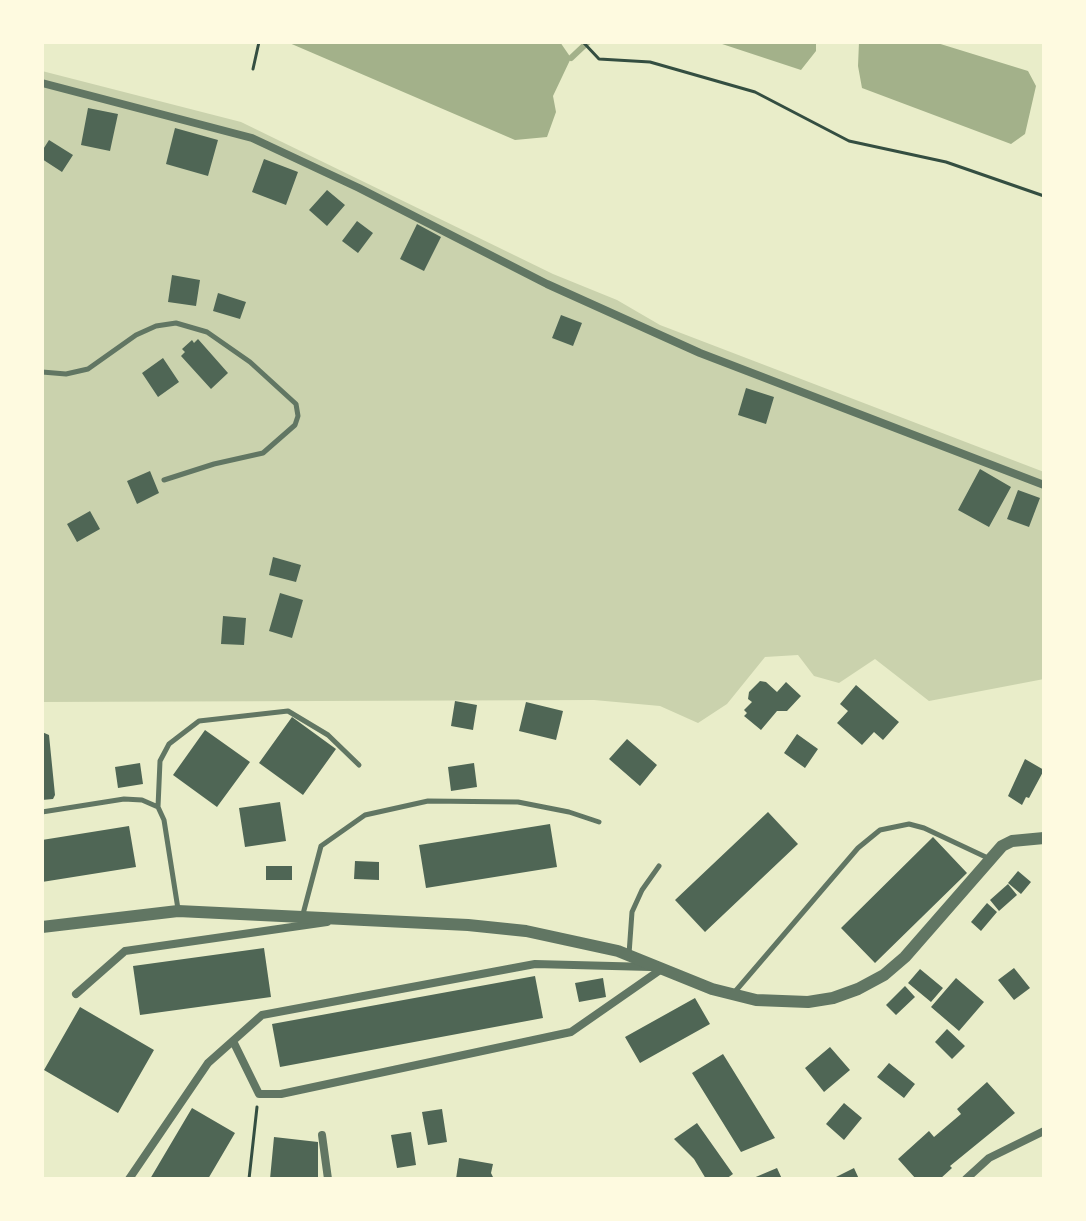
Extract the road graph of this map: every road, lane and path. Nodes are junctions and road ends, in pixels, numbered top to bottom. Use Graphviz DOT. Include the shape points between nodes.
graph roads {
  1 [pos="259,42"];
  2 [pos="583,42"];
  3 [pos="253,69"];
  4 [pos="42,83"];
  5 [pos="1044,196"];
  6 [pos="42,372"];
  7 [pos="164,480"];
  8 [pos="1044,485"];
  9 [pos="359,765"];
  10 [pos="158,807"];
  11 [pos="42,812"];
  12 [pos="599,822"];
  13 [pos="1044,838"];
  14 [pos="990,859"];
  15 [pos="659,866"];
  16 [pos="178,911"];
  17 [pos="302,915"];
  18 [pos="355,918"];
  19 [pos="42,927"];
  20 [pos="629,954"];
  21 [pos="664,967"];
  22 [pos="76,994"];
  23 [pos="733,994"];
  24 [pos="233,1041"];
  25 [pos="259,1094"];
  26 [pos="1044,1131"];
  27 [pos="322,1135"];
  28 [pos="129,1179"];
  29 [pos="249,1179"];
  30 [pos="328,1179"];
  31 [pos="966,1179"];
  1 -- 3 [label="path"];
  2 -- 5 [label="path" via="599,59 650,62 755,92 849,141 946,162"];
  4 -- 8 [label="street" via="252,138 700,353"];
  6 -- 7 [label="lane" via="88,369 136,335 176,323 207,332 296,404 295,425 263,453"];
  9 -- 10 [label="lane" via="328,735 288,711 199,721 169,744 160,761"];
  10 -- 11 [label="lane" via="124,799"];
  10 -- 16 [label="lane"];
  12 -- 17 [label="lane" via="518,802 428,801 365,815 321,846"];
  13 -- 14 [label="street" via="1012,841"];
  14 -- 23 [label="street" via="905,957 858,989 808,1002"];
  14 -- 23 [label="lane" via="909,824 880,830 858,848"];
  15 -- 20 [label="lane" via="632,912"];
  16 -- 17 [label="street"];
  16 -- 19 [label="street"];
  17 -- 18 [label="street"];
  18 -- 20 [label="street" via="526,931"];
  18 -- 22 [label="street" via="125,951"];
  20 -- 21 [label="street"];
  21 -- 23 [label="street"];
  21 -- 24 [label="street" via="535,964 262,1015"];
  21 -- 25 [label="street" via="571,1032 281,1094"];
  24 -- 25 [label="street"];
  24 -- 28 [label="street" via="208,1063"];
  25 -- 29 [label="path"];
  26 -- 31 [label="street" via="989,1158"];
  27 -- 30 [label="street"];
}
